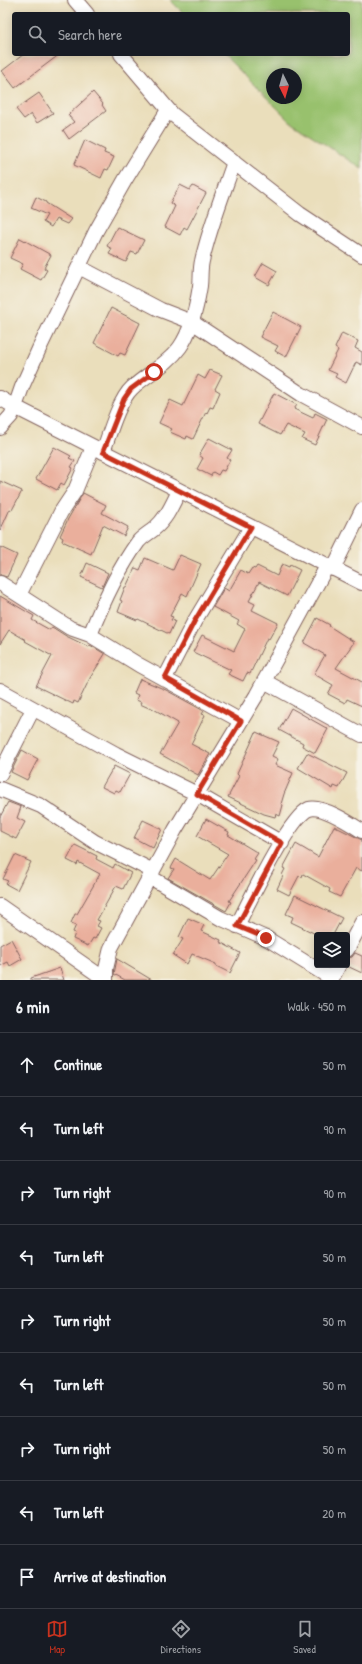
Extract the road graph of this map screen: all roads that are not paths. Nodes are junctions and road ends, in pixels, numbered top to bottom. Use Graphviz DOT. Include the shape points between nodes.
graph roads {
  1 [pos="75,0"];
  2 [pos="85,12"];
  3 [pos="123,56"];
  4 [pos="168,110"];
  5 [pos="234,162"];
  6 [pos="362,255"];
  7 [pos="79,267"];
  8 [pos="192,322"];
  9 [pos="0,398"];
  10 [pos="15,407"];
  11 [pos="2,422"];
  12 [pos="362,427"];
  13 [pos="98,449"];
  14 [pos="179,490"];
  15 [pos="362,510"];
  16 [pos="251,527"];
  17 [pos="330,567"];
  18 [pos="0,583"];
  19 [pos="362,584"];
  20 [pos="19,595"];
  21 [pos="90,635"];
  22 [pos="165,678"];
  23 [pos="264,681"];
  24 [pos="0,690"];
  25 [pos="33,708"];
  26 [pos="241,721"];
  27 [pos="362,734"];
  28 [pos="0,774"];
  29 [pos="0,789"];
  30 [pos="197,794"];
  31 [pos="362,831"];
  32 [pos="282,843"];
  33 [pos="152,874"];
  34 [pos="0,906"];
  35 [pos="362,922"];
  36 [pos="237,926"];
  37 [pos="350,944"];
  38 [pos="337,968"];
  39 [pos="106,980"];
  40 [pos="331,980"];
  1 -- 2 [label="street"];
  3 -- 4 [label="street"];
  4 -- 5 [label="street"];
  4 -- 7 [label="street" via="96,231"];
  5 -- 6 [label="street" via="300,214"];
  5 -- 8 [label="street" via="202,262"];
  7 -- 8 [label="street" via="161,310"];
  7 -- 10 [label="street" via="36,355"];
  8 -- 12 [label="street" via="301,394"];
  8 -- 13 [label="street" via="180,347 154,372 131,389"];
  9 -- 10 [label="street"];
  10 -- 11 [label="street"];
  10 -- 13 [label="street"];
  13 -- 14 [label="street"];
  13 -- 20 [label="street" via="61,512"];
  14 -- 16 [label="street"];
  14 -- 21 [label="street" via="168,514 139,540 119,571"];
  15 -- 17 [label="street"];
  16 -- 17 [label="street"];
  16 -- 22 [label="street" via="194,622"];
  17 -- 19 [label="street"];
  17 -- 23 [label="street"];
  18 -- 20 [label="street"];
  20 -- 21 [label="street" via="70,628"];
  21 -- 22 [label="street"];
  22 -- 26 [label="street"];
  23 -- 26 [label="street"];
  23 -- 27 [label="street"];
  24 -- 25 [label="street"];
  25 -- 28 [label="street"];
  25 -- 30 [label="street" via="116,754"];
  26 -- 30 [label="street"];
  29 -- 33 [label="street" via="41,806 95,842"];
  30 -- 32 [label="street"];
  30 -- 33 [label="street"];
  31 -- 32 [label="street" via="322,810 310,809 299,816"];
  32 -- 36 [label="street"];
  33 -- 36 [label="street"];
  33 -- 39 [label="street" via="111,948"];
  34 -- 39 [label="street"];
  35 -- 37 [label="street"];
  36 -- 40 [label="street" via="266,938"];
  38 -- 40 [label="street"];
}
